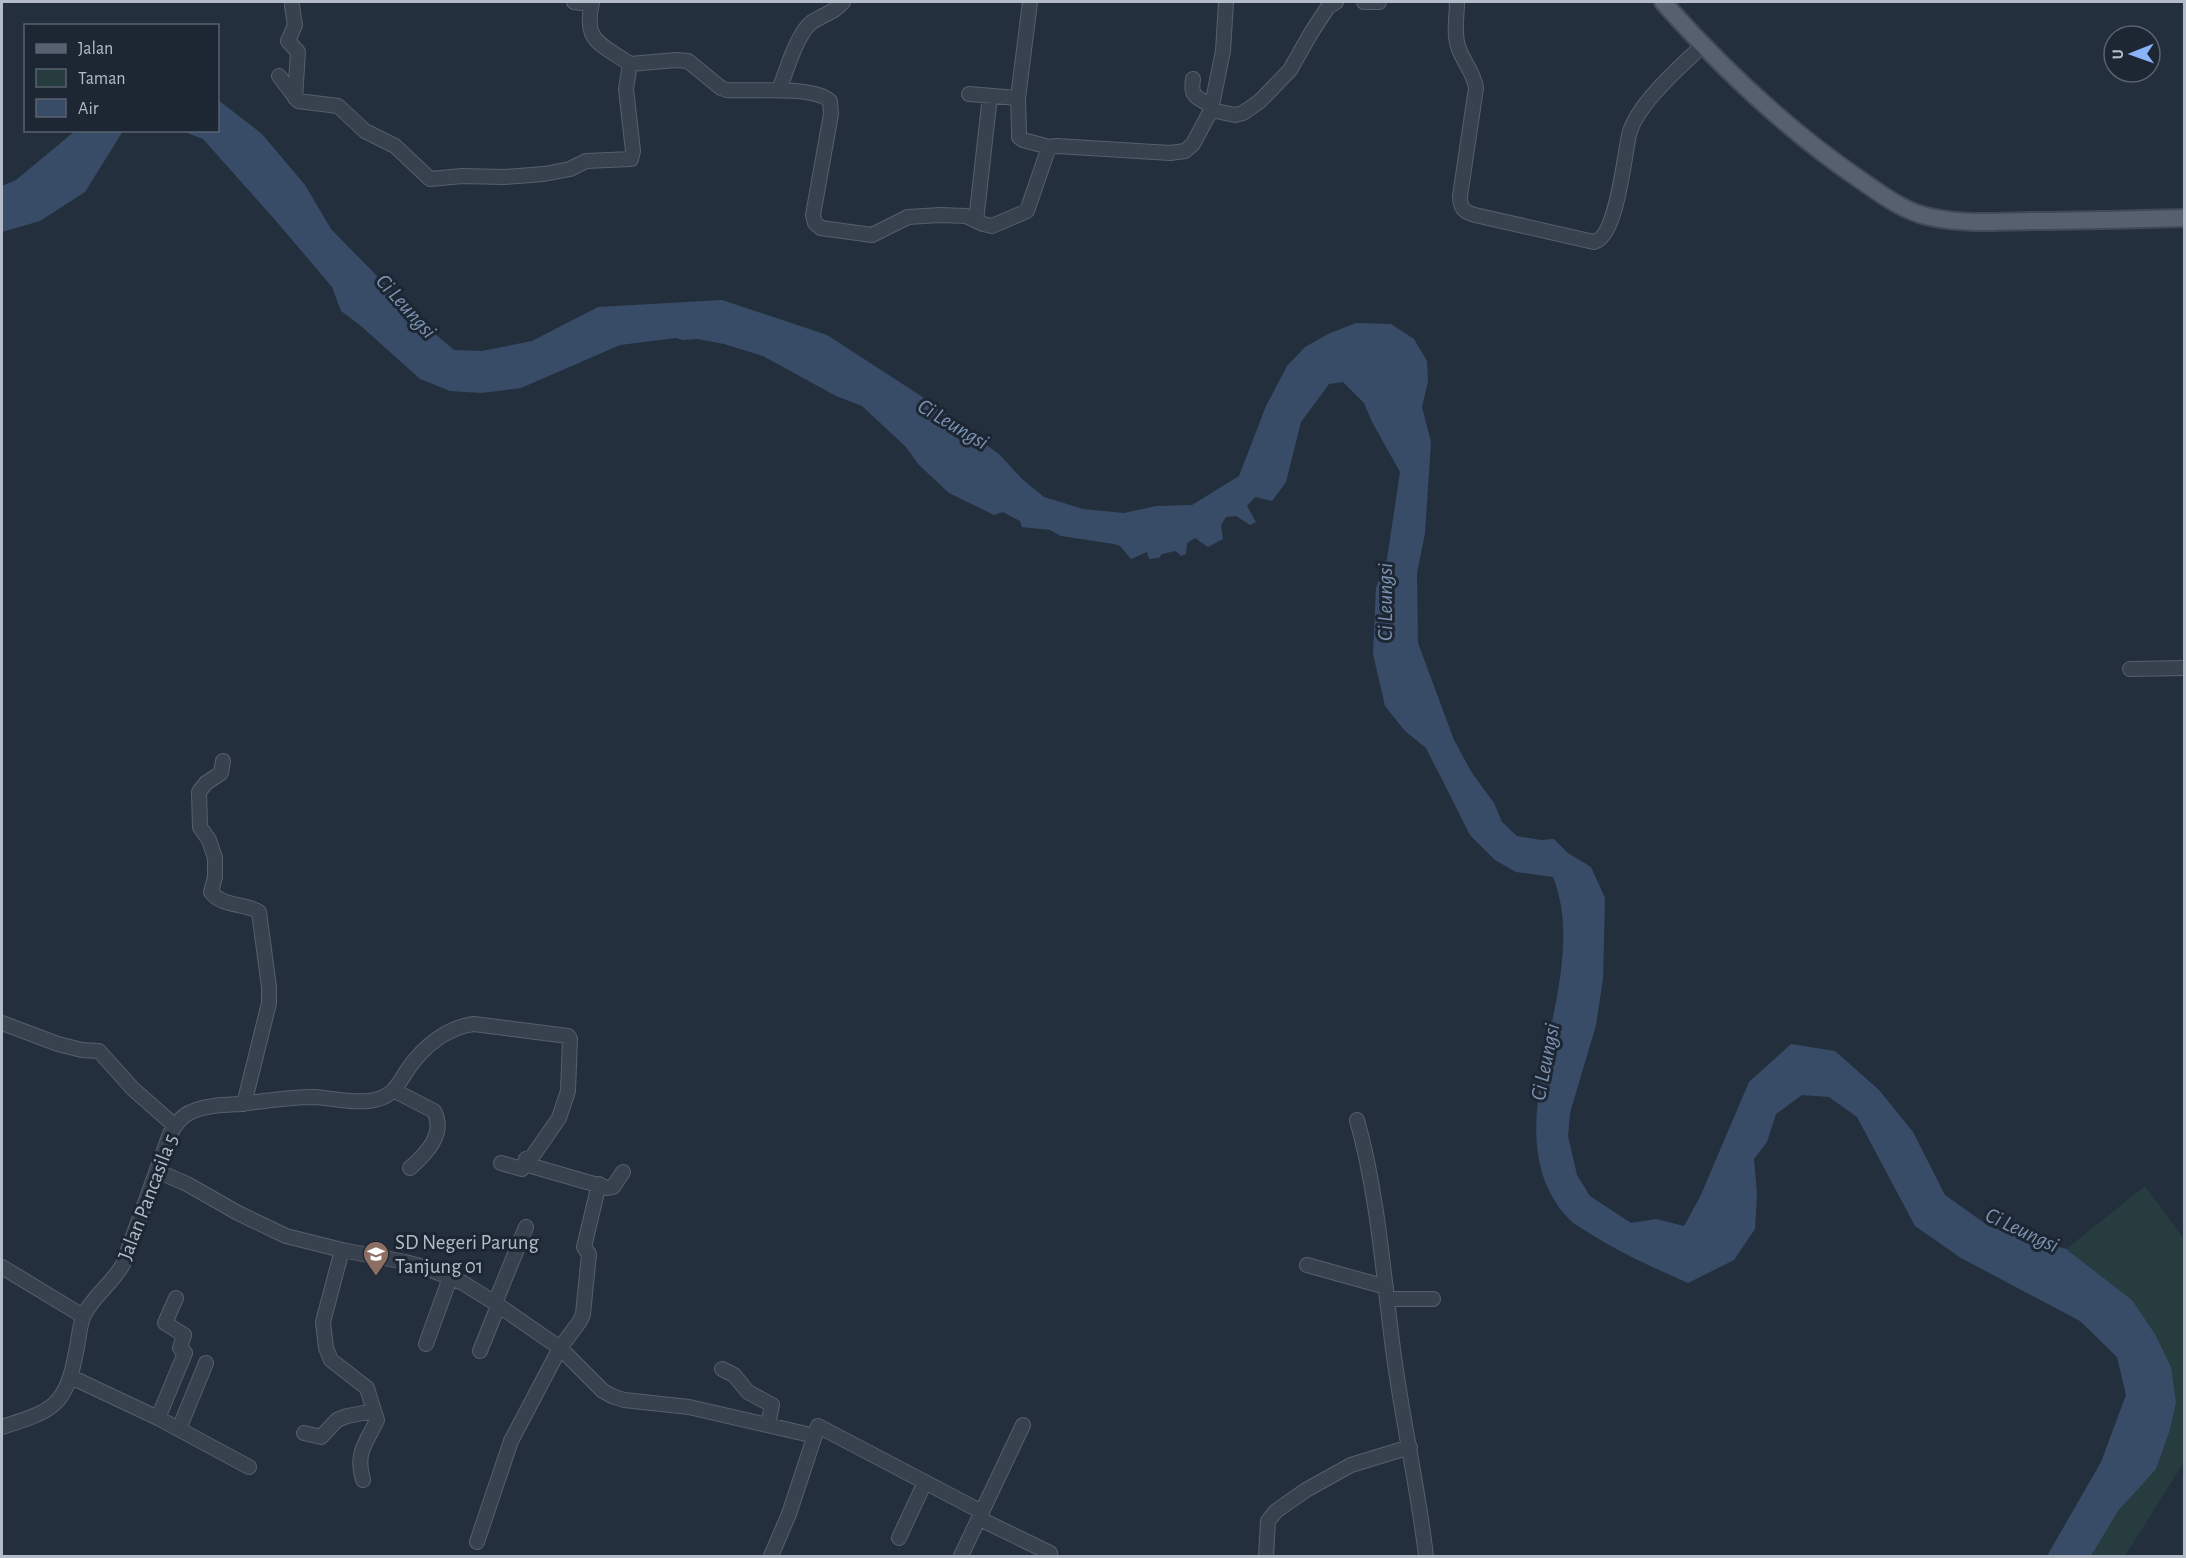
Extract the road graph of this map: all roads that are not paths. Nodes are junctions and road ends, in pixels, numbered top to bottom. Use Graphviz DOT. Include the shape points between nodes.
graph roads {
  1 [pos="574,2"];
  2 [pos="843,2"];
  3 [pos="1030,2"];
  4 [pos="1226,2"];
  5 [pos="1336,2"];
  6 [pos="1364,2"];
  7 [pos="1379,2"];
  8 [pos="1457,2"];
  9 [pos="1663,2"];
  10 [pos="591,3"];
  11 [pos="292,6"];
  12 [pos="1702,46"];
  13 [pos="630,63"];
  14 [pos="279,76"];
  15 [pos="1193,79"];
  16 [pos="779,90"];
  17 [pos="969,94"];
  18 [pos="990,96"];
  19 [pos="295,98"];
  20 [pos="1018,98"];
  21 [pos="1212,108"];
  22 [pos="1049,147"];
  23 [pos="2184,218"];
  24 [pos="976,221"];
  25 [pos="2184,668"];
  26 [pos="2130,669"];
  27 [pos="223,761"];
  28 [pos="2,1023"];
  29 [pos="395,1091"];
  30 [pos="243,1104"];
  31 [pos="1357,1120"];
  32 [pos="174,1125"];
  33 [pos="501,1163"];
  34 [pos="525,1164"];
  35 [pos="410,1168"];
  36 [pos="157,1171"];
  37 [pos="623,1172"];
  38 [pos="599,1184"];
  39 [pos="526,1227"];
  40 [pos="342,1250"];
  41 [pos="1307,1265"];
  42 [pos="2,1267"];
  43 [pos="450,1278"];
  44 [pos="1387,1293"];
  45 [pos="176,1298"];
  46 [pos="1433,1299"];
  47 [pos="496,1304"];
  48 [pos="83,1316"];
  49 [pos="426,1344"];
  50 [pos="560,1348"];
  51 [pos="480,1351"];
  52 [pos="206,1363"];
  53 [pos="722,1369"];
  54 [pos="71,1377"];
  55 [pos="374,1411"];
  56 [pos="158,1418"];
  57 [pos="768,1425"];
  58 [pos="1023,1425"];
  59 [pos="2,1426"];
  60 [pos="179,1429"];
  61 [pos="304,1433"];
  62 [pos="815,1436"];
  63 [pos="1410,1448"];
  64 [pos="249,1467"];
  65 [pos="363,1480"];
  66 [pos="925,1482"];
  67 [pos="981,1516"];
  68 [pos="898,1539"];
  69 [pos="477,1542"];
  70 [pos="1050,1553"];
  71 [pos="771,1557"];
  72 [pos="961,1557"];
  73 [pos="1266,1557"];
  74 [pos="1426,1557"];
  1 -- 10 [label="street"];
  2 -- 16 [label="street" via="833,13 811,23 799,41"];
  3 -- 20 [label="street"];
  4 -- 21 [label="street" via="1223,51"];
  5 -- 21 [label="street" via="1328,7 1290,70 1260,101 1235,115"];
  6 -- 7 [label="street"];
  8 -- 12 [label="street" via="1457,41 1476,88 1461,208 1475,215 1594,242 1604,236 1608,227 1635,120 1672,74"];
  9 -- 12 [label="main road"];
  10 -- 13 [label="street" via="591,36"];
  11 -- 19 [label="street" via="295,25 288,41 298,52"];
  12 -- 23 [label="main road" via="1786,124 1839,165 1886,198 1927,216 1988,222"];
  13 -- 16 [label="street" via="688,62 727,90"];
  13 -- 19 [label="street" via="626,89 631,159 591,160 544,174 430,179 395,146 365,130 338,106 300,102"];
  14 -- 19 [label="street"];
  15 -- 21 [label="street" via="1193,95"];
  16 -- 24 [label="street" via="823,96 832,107 813,215 821,228 872,235 908,217 961,215"];
  17 -- 18 [label="street"];
  18 -- 20 [label="street"];
  18 -- 24 [label="street"];
  20 -- 22 [label="street" via="1019,137"];
  21 -- 22 [label="street" via="1193,144 1185,151"];
  22 -- 24 [label="street" via="1027,211 992,226"];
  25 -- 26 [label="street"];
  27 -- 30 [label="street" via="221,772 199,792 200,827 214,858 211,892 231,904 259,912 269,987 267,1016"];
  28 -- 32 [label="street" via="58,1044 99,1051 133,1089"];
  29 -- 30 [label="street, Jalan Pancasila 5" via="376,1100 359,1102 317,1097"];
  29 -- 34 [label="street" via="415,1061 443,1035 460,1026 474,1024 568,1036 568,1091 559,1118"];
  29 -- 35 [label="street" via="436,1114 436,1137"];
  30 -- 32 [label="street, Jalan Pancasila 5" via="190,1112"];
  31 -- 44 [label="street"];
  32 -- 36 [label="street, Jalan Pancasila 5"];
  33 -- 34 [label="street" via="522,1169"];
  34 -- 38 [label="street"];
  36 -- 40 [label="street" via="286,1236"];
  36 -- 48 [label="street, Jalan Pancasila 5" via="118,1274"];
  37 -- 38 [label="street" via="613,1187"];
  38 -- 50 [label="street" via="584,1247 589,1254 583,1314"];
  39 -- 47 [label="street"];
  40 -- 43 [label="street" via="414,1264"];
  40 -- 55 [label="street" via="323,1335 331,1360 367,1388"];
  41 -- 44 [label="street"];
  42 -- 48 [label="street"];
  43 -- 47 [label="street"];
  43 -- 49 [label="street"];
  44 -- 46 [label="street"];
  44 -- 63 [label="street"];
  45 -- 56 [label="street" via="165,1323 184,1335 180,1348 185,1353"];
  47 -- 50 [label="street"];
  47 -- 51 [label="street"];
  48 -- 54 [label="street, Jalan Pancasila 5"];
  50 -- 57 [label="street" via="612,1396 690,1407"];
  50 -- 69 [label="street" via="511,1441"];
  52 -- 60 [label="street"];
  53 -- 57 [label="street" via="748,1392 772,1405"];
  54 -- 56 [label="street"];
  54 -- 59 [label="street, Jalan Pancasila 5" via="56,1404 38,1416"];
  55 -- 61 [label="street" via="337,1420 321,1437"];
  55 -- 65 [label="street" via="377,1420 364,1442 359,1462"];
  56 -- 60 [label="street"];
  57 -- 62 [label="street"];
  58 -- 67 [label="street"];
  60 -- 64 [label="street"];
  62 -- 66 [label="street" via="818,1426"];
  62 -- 71 [label="street"];
  63 -- 73 [label="street" via="1351,1465 1276,1511 1268,1521"];
  63 -- 74 [label="street"];
  66 -- 67 [label="street"];
  66 -- 68 [label="street"];
  67 -- 70 [label="street"];
  67 -- 72 [label="street"];
}
